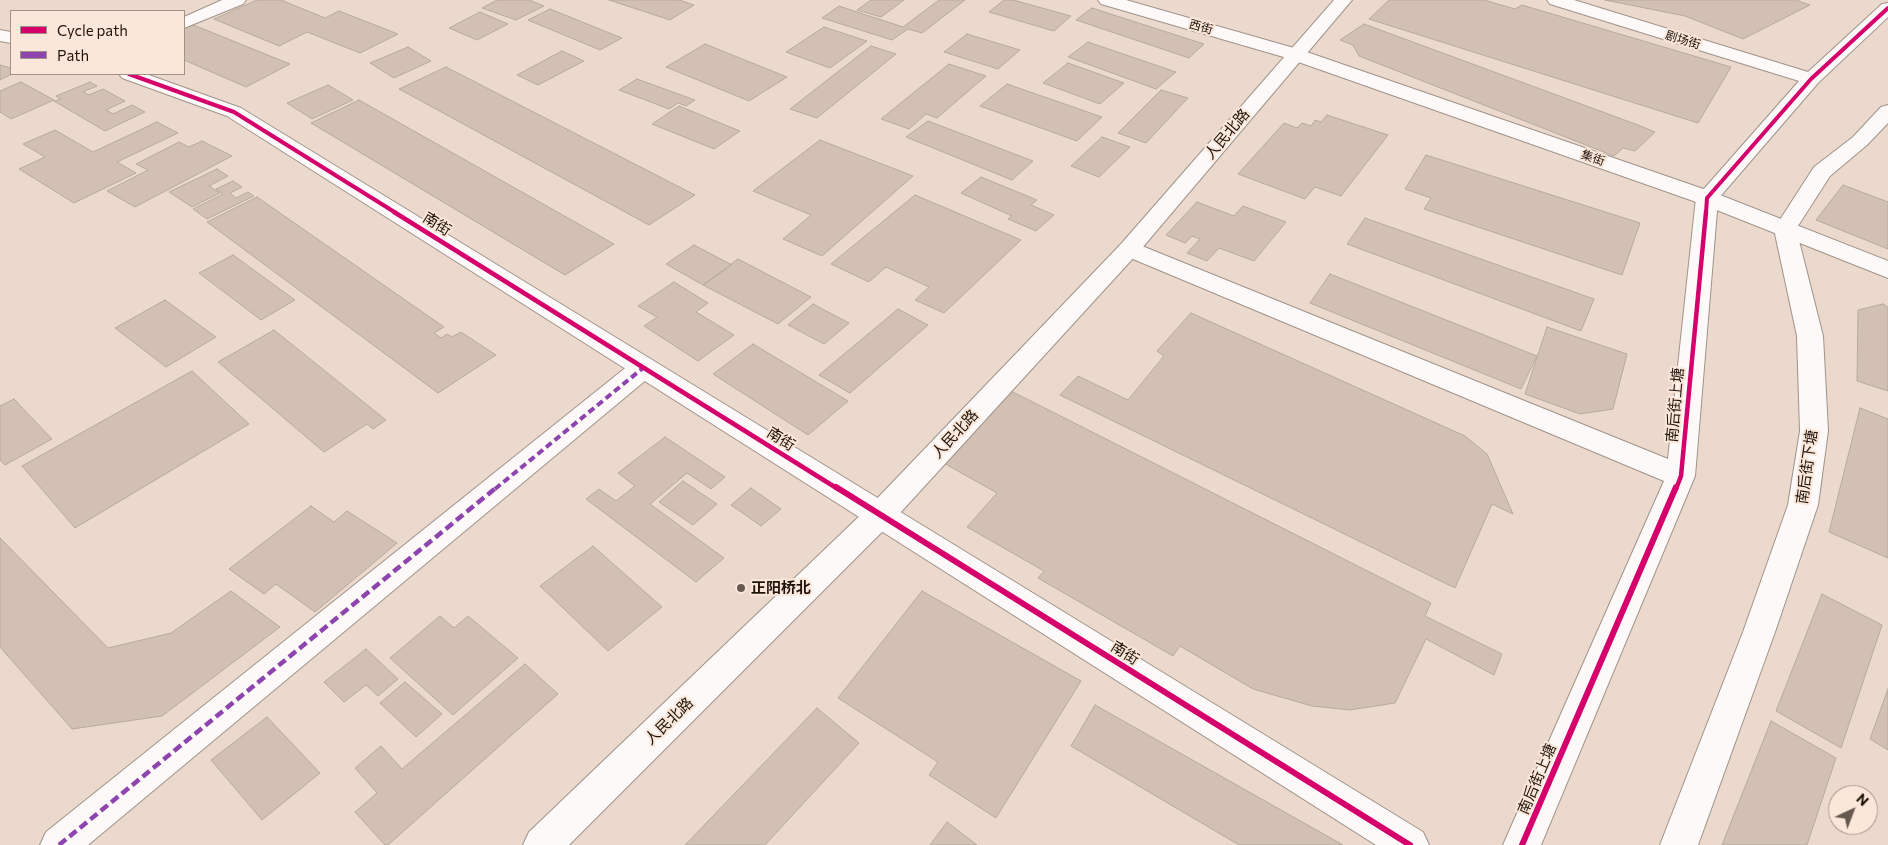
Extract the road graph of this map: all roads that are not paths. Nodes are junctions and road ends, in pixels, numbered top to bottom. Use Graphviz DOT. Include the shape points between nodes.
graph roads {
  1 [pos="237,0"];
  2 [pos="1107,0"];
  3 [pos="1343,0"];
  4 [pos="1556,0"];
  5 [pos="1888,8"];
  6 [pos="185,23"];
  7 [pos="1294,54"];
  8 [pos="132,75"];
  9 [pos="1811,79"];
  10 [pos="1888,111"];
  11 [pos="1707,198"];
  12 [pos="1785,229"];
  13 [pos="1129,249"];
  14 [pos="1888,270"];
  15 [pos="643,368"];
  16 [pos="1681,476"];
  17 [pos="879,516"];
  18 [pos="59,845"];
  19 [pos="542,845"];
  20 [pos="1410,845"];
  21 [pos="1522,845"];
  22 [pos="1679,845"];
  1 -- 6 [label="street"];
  2 -- 7 [label="street, 西街"];
  3 -- 7 [label="street, 人民北路"];
  4 -- 9 [label="street, 剧场街"];
  5 -- 9 [label="street"];
  7 -- 11 [label="street, 集街"];
  7 -- 13 [label="street, 人民北路"];
  8 -- 15 [label="street, 南街" via="234,112"];
  9 -- 11 [label="street"];
  10 -- 12 [label="street" via="1860,141 1822,172"];
  11 -- 12 [label="street, 集街"];
  11 -- 16 [label="street, 南后街上塘"];
  12 -- 14 [label="street, 集街"];
  12 -- 22 [label="street, 南后街下塘" via="1810,336 1814,431 1803,505"];
  13 -- 16 [label="street"];
  13 -- 17 [label="street, 人民北路"];
  15 -- 17 [label="street, 南街"];
  15 -- 18 [label="street"];
  16 -- 21 [label="street, 南后街上塘"];
  17 -- 19 [label="street, 人民北路"];
  17 -- 20 [label="street, 南街"];
}
